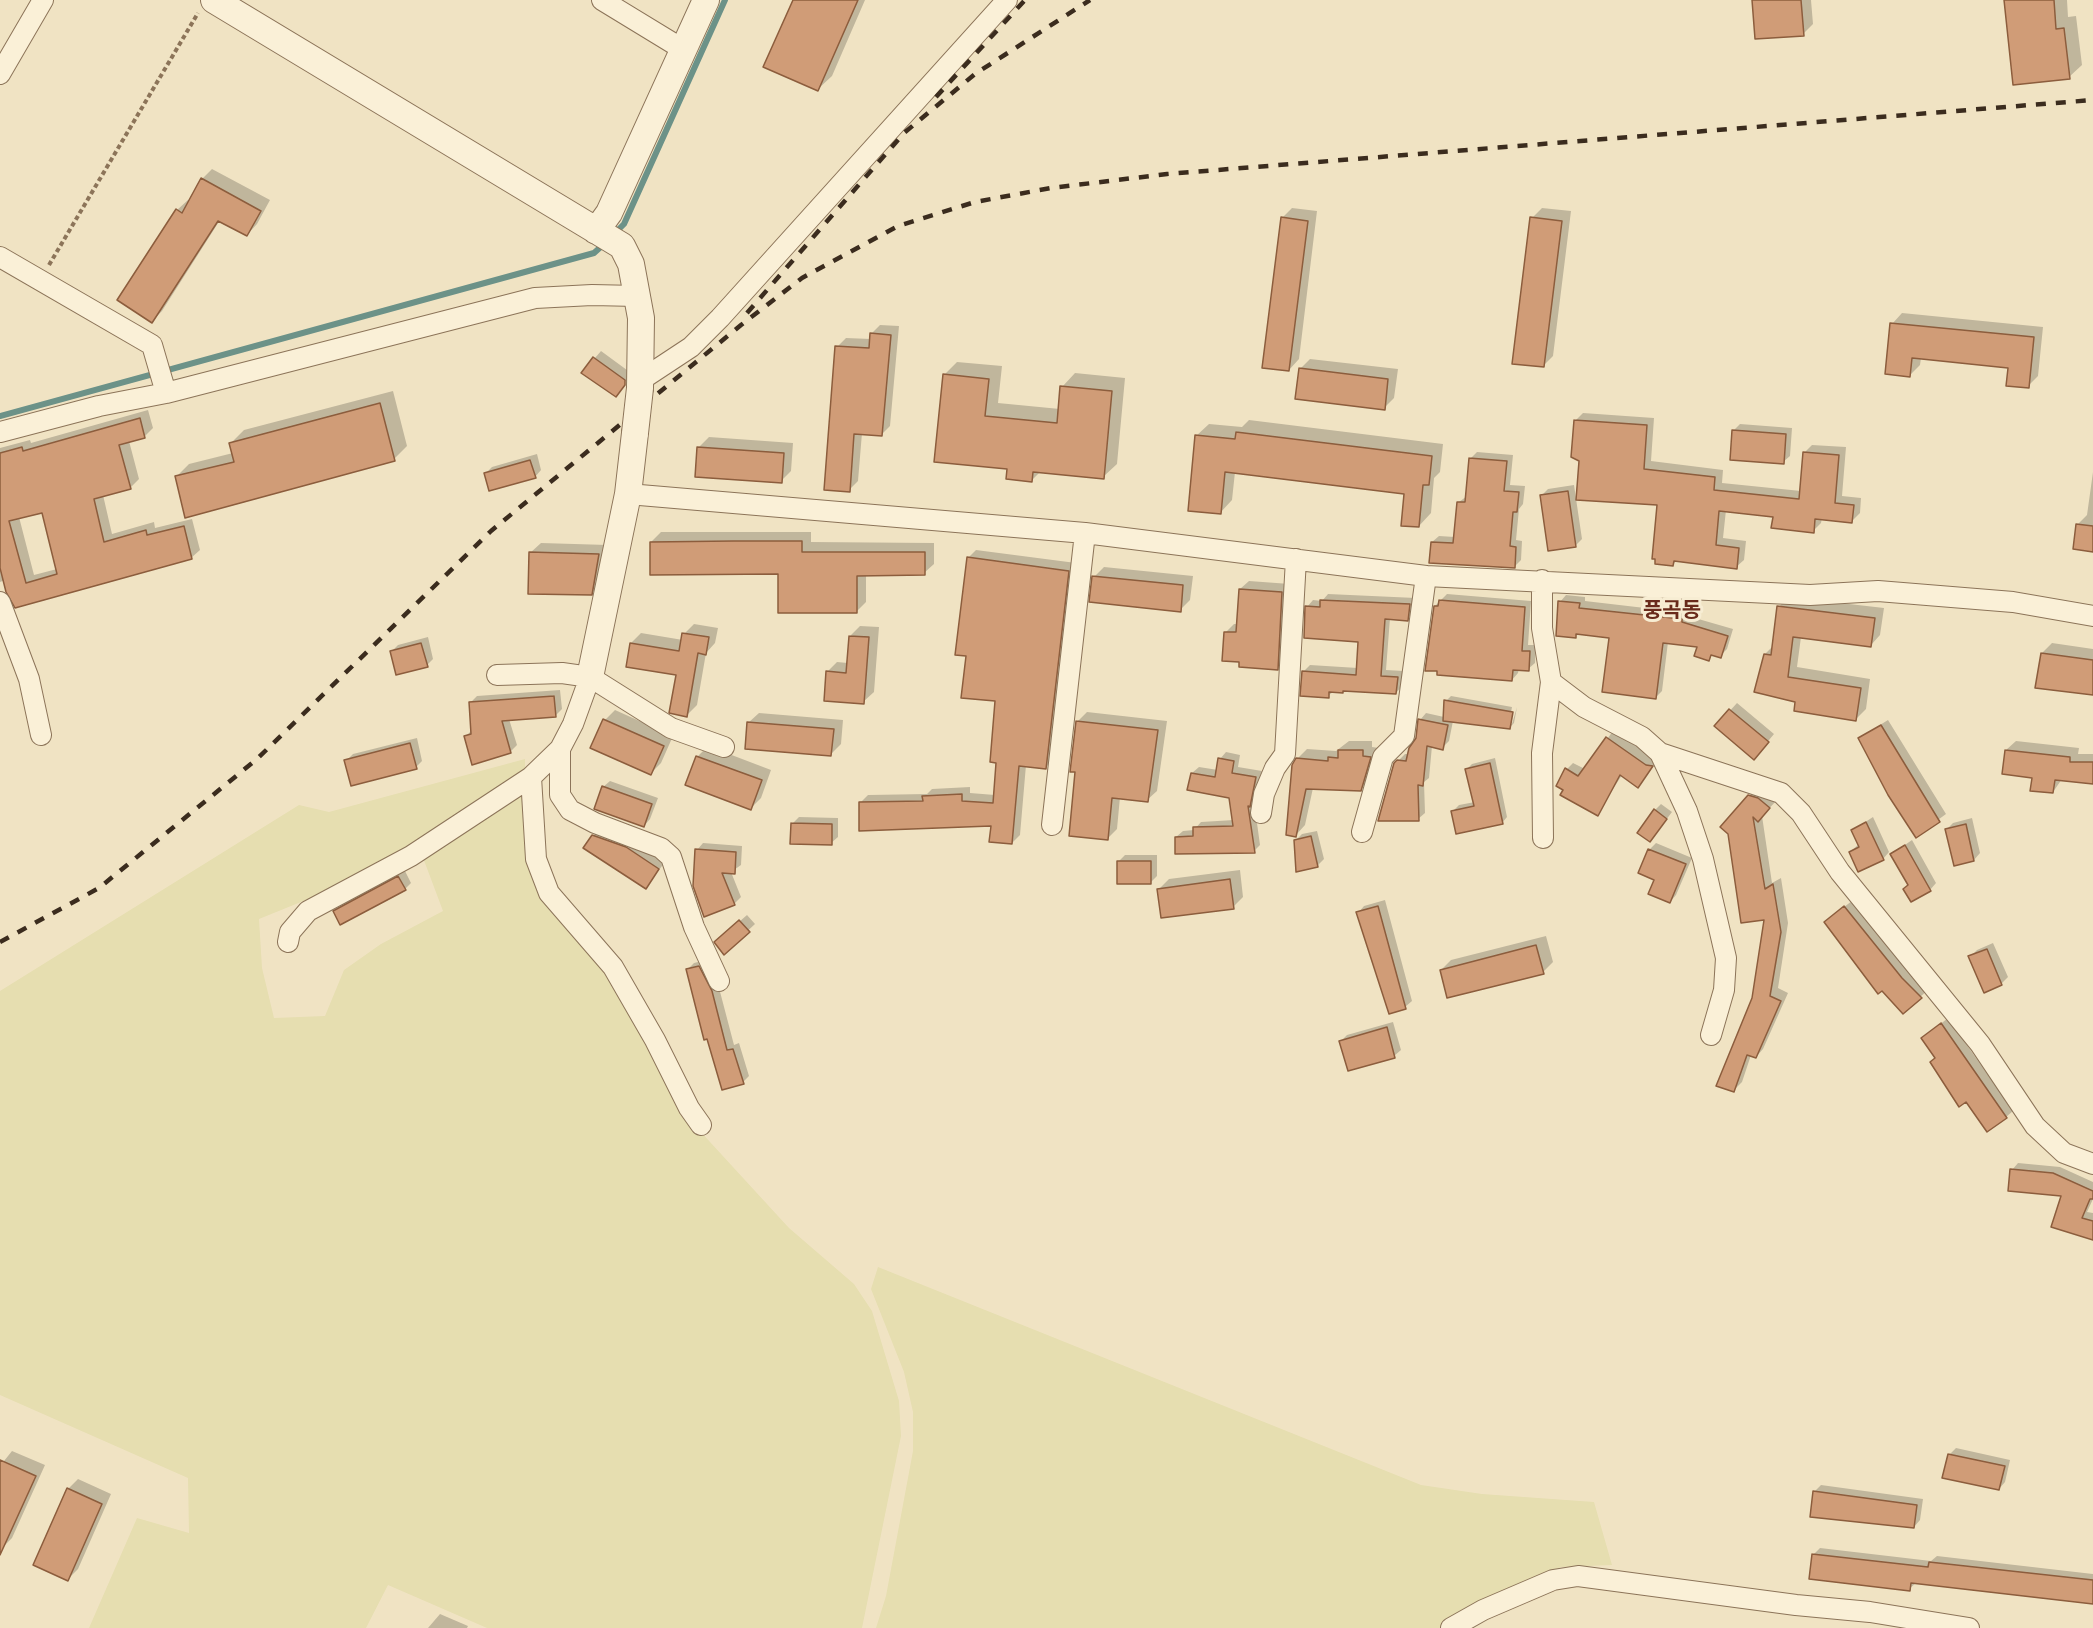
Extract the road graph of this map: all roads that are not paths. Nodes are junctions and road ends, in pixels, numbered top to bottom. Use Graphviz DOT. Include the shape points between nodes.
graph roads {
  1 [pos="43,0"];
  2 [pos="602,0"];
  3 [pos="706,0"];
  4 [pos="1007,0"];
  5 [pos="207,5"];
  6 [pos="684,50"];
  7 [pos="0,74"];
  8 [pos="607,237"];
  9 [pos="0,257"];
  10 [pos="637,296"];
  11 [pos="641,384"];
  12 [pos="166,393"];
  13 [pos="0,432"];
  14 [pos="628,494"];
  15 [pos="1085,533"];
  16 [pos="1296,559"];
  17 [pos="1426,576"];
  18 [pos="1542,580"];
  19 [pos="0,602"];
  20 [pos="2093,616"];
  21 [pos="497,675"];
  22 [pos="590,677"];
  23 [pos="1551,682"];
  24 [pos="41,735"];
  25 [pos="724,747"];
  26 [pos="560,748"];
  27 [pos="1660,753"];
  28 [pos="531,777"];
  29 [pos="1261,813"];
  30 [pos="1053,825"];
  31 [pos="1362,832"];
  32 [pos="1543,838"];
  33 [pos="288,942"];
  34 [pos="719,981"];
  35 [pos="1711,1035"];
  36 [pos="701,1125"];
  37 [pos="2093,1164"];
  38 [pos="1451,1628"];
  39 [pos="1969,1628"];
  1 -- 7 [label="street"];
  2 -- 6 [label="street"];
  3 -- 6 [label="street"];
  4 -- 11 [label="street" via="720,318 692,347"];
  5 -- 8 [label="street"];
  6 -- 8 [label="street" via="609,213"];
  8 -- 10 [label="street" via="631,264"];
  9 -- 12 [label="street" via="152,345"];
  10 -- 11 [label="street"];
  10 -- 12 [label="street" via="535,298"];
  11 -- 14 [label="street, bridge"];
  12 -- 13 [label="street"];
  14 -- 15 [label="street"];
  14 -- 22 [label="street"];
  15 -- 16 [label="street"];
  15 -- 30 [label="street"];
  16 -- 17 [label="street"];
  16 -- 29 [label="street" via="1285,754 1264,794"];
  17 -- 18 [label="street"];
  17 -- 31 [label="street" via="1404,736 1383,758"];
  18 -- 20 [label="street" via="1810,595 1878,591 2013,602"];
  18 -- 23 [label="street" via="1542,628"];
  19 -- 24 [label="street" via="29,679"];
  21 -- 22 [label="street" via="562,673"];
  22 -- 25 [label="street" via="670,728"];
  22 -- 26 [label="street"];
  23 -- 27 [label="street" via="1584,707 1642,737"];
  23 -- 32 [label="street" via="1542,753"];
  26 -- 28 [label="street"];
  26 -- 34 [label="street" via="560,795 570,810 662,848 671,857 694,927"];
  27 -- 35 [label="street" via="1700,850 1726,958 1724,990"];
  27 -- 37 [label="street" via="1781,793 1980,1044 2035,1126 2064,1153"];
  28 -- 33 [label="street" via="411,856 308,910 290,932"];
  28 -- 36 [label="street" via="536,860 549,893 613,967"];
  38 -- 39 [label="street" via="1552,1580 1578,1576"];
}
